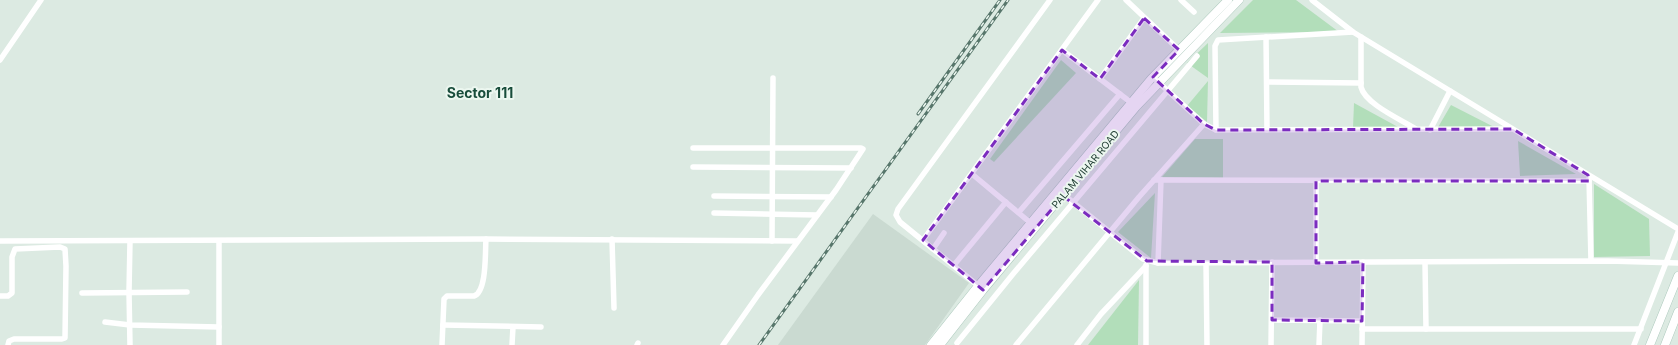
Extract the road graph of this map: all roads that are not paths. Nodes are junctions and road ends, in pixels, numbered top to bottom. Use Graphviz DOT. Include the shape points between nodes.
graph roads {
  1 [pos="41,0"];
  2 [pos="1050,0"];
  3 [pos="1098,0"];
  4 [pos="1126,0"];
  5 [pos="1181,0"];
  6 [pos="1228,0"];
  7 [pos="1239,0"];
  8 [pos="1312,0"];
  9 [pos="1194,12"];
  10 [pos="1144,18"];
  11 [pos="1352,32"];
  12 [pos="1266,37"];
  13 [pos="1361,37"];
  14 [pos="1062,50"];
  15 [pos="1179,50"];
  16 [pos="1197,56"];
  17 [pos="0,60"];
  18 [pos="773,78"];
  19 [pos="1100,79"];
  20 [pos="1156,80"];
  21 [pos="1267,82"];
  22 [pos="1361,83"];
  23 [pos="1166,90"];
  24 [pos="1450,92"];
  25 [pos="1120,94"];
  26 [pos="1134,105"];
  27 [pos="1204,124"];
  28 [pos="1513,129"];
  29 [pos="1216,130"];
  30 [pos="1266,130"];
  31 [pos="1417,130"];
  32 [pos="1430,130"];
  33 [pos="773,147"];
  34 [pos="693,148"];
  35 [pos="693,168"];
  36 [pos="773,168"];
  37 [pos="851,168"];
  38 [pos="972,174"];
  39 [pos="1589,178"];
  40 [pos="1154,180"];
  41 [pos="1161,180"];
  42 [pos="1316,180"];
  43 [pos="1064,195"];
  44 [pos="714,196"];
  45 [pos="772,196"];
  46 [pos="831,197"];
  47 [pos="1006,202"];
  48 [pos="1073,203"];
  49 [pos="714,212"];
  50 [pos="1019,212"];
  51 [pos="772,213"];
  52 [pos="817,215"];
  53 [pos="1034,225"];
  54 [pos="1678,231"];
  55 [pos="944,233"];
  56 [pos="1109,233"];
  57 [pos="486,239"];
  58 [pos="612,239"];
  59 [pos="923,240"];
  60 [pos="0,241"];
  61 [pos="130,241"];
  62 [pos="219,241"];
  63 [pos="772,241"];
  64 [pos="797,241"];
  65 [pos="933,248"];
  66 [pos="1591,261"];
  67 [pos="1272,262"];
  68 [pos="1363,262"];
  69 [pos="1425,262"];
  70 [pos="1667,262"];
  71 [pos="1158,263"];
  72 [pos="1206,263"];
  73 [pos="1316,263"];
  74 [pos="1678,263"];
  75 [pos="1146,264"];
  76 [pos="954,265"];
  77 [pos="1678,276"];
  78 [pos="981,288"];
  79 [pos="129,292"];
  80 [pos="186,292"];
  81 [pos="82,293"];
  82 [pos="0,296"];
  83 [pos="614,308"];
  84 [pos="1678,312"];
  85 [pos="1272,320"];
  86 [pos="1320,320"];
  87 [pos="1362,321"];
  88 [pos="105,322"];
  89 [pos="130,325"];
  90 [pos="443,325"];
  91 [pos="219,327"];
  92 [pos="512,327"];
  93 [pos="541,327"];
  94 [pos="1426,329"];
  95 [pos="1641,329"];
  96 [pos="1362,330"];
  97 [pos="947,335"];
  98 [pos="958,344"];
  99 [pos="8,345"];
  100 [pos="130,345"];
  101 [pos="219,345"];
  102 [pos="442,345"];
  103 [pos="512,345"];
  104 [pos="723,345"];
  105 [pos="931,345"];
  106 [pos="940,345"];
  107 [pos="1016,345"];
  108 [pos="1076,345"];
  109 [pos="1146,345"];
  110 [pos="1206,345"];
  111 [pos="1271,345"];
  112 [pos="1319,345"];
  113 [pos="1362,345"];
  114 [pos="1634,345"];
  115 [pos="1650,345"];
  116 [pos="1665,345"];
  1 -- 17 [label="street"];
  2 -- 59 [label="street" via="897,212 898,220"];
  3 -- 14 [label="street"];
  4 -- 10 [label="street"];
  5 -- 9 [label="street"];
  6 -- 15 [label="street, PALAM VIHAR ROAD"];
  7 -- 20 [label="street, PALAM VIHAR ROAD"];
  8 -- 11 [label="street"];
  10 -- 15 [label="street"];
  10 -- 19 [label="street"];
  11 -- 12 [label="street"];
  11 -- 13 [label="street"];
  12 -- 21 [label="street"];
  12 -- 29 [label="street" via="1220,39 1216,43"];
  13 -- 22 [label="street"];
  13 -- 24 [label="street"];
  14 -- 19 [label="street"];
  14 -- 38 [label="street"];
  15 -- 20 [label="street, PALAM VIHAR ROAD"];
  16 -- 23 [label="street"];
  18 -- 33 [label="street"];
  19 -- 25 [label="street"];
  20 -- 23 [label="street"];
  20 -- 26 [label="street, PALAM VIHAR ROAD"];
  21 -- 22 [label="street"];
  21 -- 30 [label="street"];
  22 -- 31 [label="street" via="1366,98"];
  23 -- 27 [label="street"];
  23 -- 48 [label="street"];
  24 -- 28 [label="street"];
  24 -- 32 [label="street"];
  25 -- 26 [label="street"];
  25 -- 50 [label="street"];
  26 -- 43 [label="street, PALAM VIHAR ROAD"];
  26 -- 53 [label="street, PALAM VIHAR ROAD"];
  27 -- 29 [label="street"];
  27 -- 40 [label="street"];
  28 -- 32 [label="street"];
  28 -- 39 [label="street"];
  29 -- 30 [label="street"];
  30 -- 31 [label="street"];
  31 -- 32 [label="street"];
  33 -- 34 [label="street"];
  33 -- 36 [label="street"];
  33 -- 37 [label="street" via="862,148 863,151"];
  35 -- 36 [label="street"];
  36 -- 37 [label="street"];
  36 -- 45 [label="street"];
  37 -- 46 [label="street"];
  38 -- 47 [label="street"];
  38 -- 59 [label="street"];
  39 -- 42 [label="street"];
  39 -- 54 [label="street"];
  39 -- 66 [label="street"];
  40 -- 41 [label="street"];
  40 -- 56 [label="street"];
  41 -- 42 [label="street"];
  41 -- 71 [label="street"];
  42 -- 73 [label="street"];
  43 -- 48 [label="street"];
  43 -- 53 [label="street, PALAM VIHAR ROAD"];
  44 -- 45 [label="street"];
  45 -- 46 [label="street"];
  45 -- 51 [label="street"];
  46 -- 52 [label="street"];
  47 -- 50 [label="street"];
  47 -- 76 [label="street"];
  48 -- 56 [label="street"];
  48 -- 98 [label="street"];
  49 -- 51 [label="street"];
  50 -- 53 [label="street"];
  51 -- 52 [label="street"];
  51 -- 63 [label="street"];
  52 -- 64 [label="street"];
  53 -- 78 [label="street, PALAM VIHAR ROAD"];
  54 -- 70 [label="street"];
  55 -- 65 [label="street"];
  56 -- 75 [label="street"];
  56 -- 107 [label="street"];
  57 -- 58 [label="street"];
  57 -- 62 [label="street"];
  57 -- 90 [label="street" via="480,292 474,296 445,297"];
  58 -- 63 [label="street"];
  58 -- 83 [label="street"];
  59 -- 65 [label="street"];
  60 -- 61 [label="street"];
  61 -- 62 [label="street"];
  61 -- 79 [label="street"];
  62 -- 91 [label="street"];
  63 -- 64 [label="street"];
  64 -- 104 [label="street"];
  65 -- 76 [label="street"];
  66 -- 69 [label="street"];
  66 -- 70 [label="street"];
  67 -- 72 [label="street"];
  67 -- 73 [label="street"];
  67 -- 85 [label="street"];
  68 -- 69 [label="street"];
  68 -- 73 [label="street"];
  68 -- 87 [label="street"];
  69 -- 94 [label="street"];
  70 -- 74 [label="street"];
  70 -- 95 [label="street"];
  71 -- 72 [label="street"];
  71 -- 75 [label="street"];
  72 -- 110 [label="street"];
  75 -- 108 [label="street"];
  75 -- 109 [label="street"];
  76 -- 78 [label="street"];
  77 -- 115 [label="street"];
  78 -- 97 [label="street, PALAM VIHAR ROAD"];
  78 -- 105 [label="street, PALAM VIHAR ROAD"];
  79 -- 80 [label="street"];
  79 -- 81 [label="street"];
  79 -- 89 [label="street"];
  82 -- 99 [label="street" via="12,294 12,257 15,249 60,247 65,250 65,338 14,339"];
  84 -- 116 [label="street"];
  85 -- 86 [label="street"];
  85 -- 111 [label="street"];
  86 -- 87 [label="street"];
  86 -- 112 [label="street"];
  87 -- 96 [label="street"];
  88 -- 89 [label="street"];
  89 -- 91 [label="street"];
  89 -- 100 [label="street"];
  90 -- 92 [label="street"];
  90 -- 102 [label="street"];
  91 -- 101 [label="street"];
  92 -- 93 [label="street"];
  92 -- 103 [label="street"];
  94 -- 95 [label="street"];
  94 -- 96 [label="street"];
  95 -- 114 [label="street"];
  96 -- 113 [label="street"];
  97 -- 98 [label="street"];
  97 -- 106 [label="street, PALAM VIHAR ROAD"];
}
